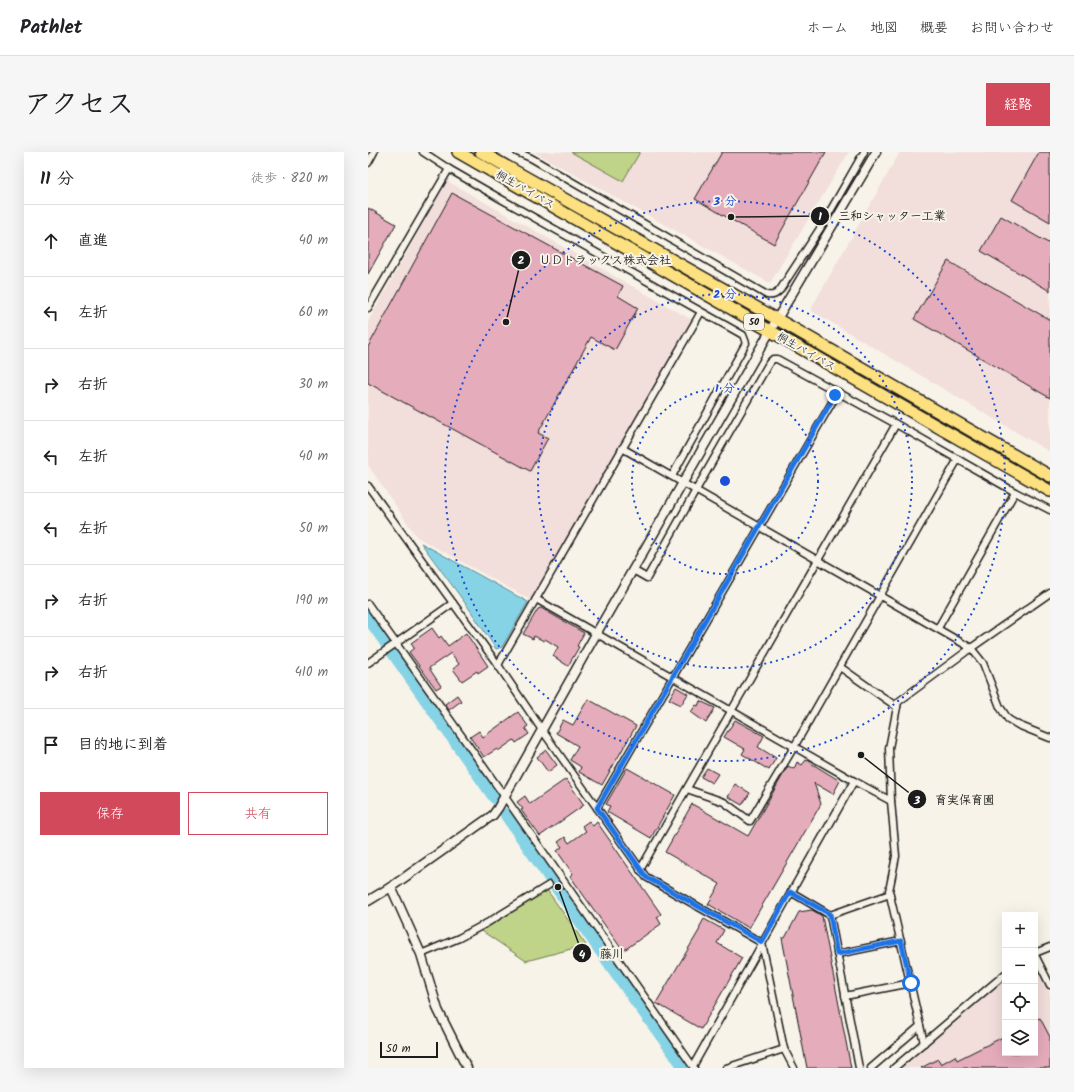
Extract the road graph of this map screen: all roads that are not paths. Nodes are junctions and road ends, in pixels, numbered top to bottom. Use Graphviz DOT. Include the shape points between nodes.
graph roads {
  1 [pos="374,152"];
  2 [pos="423,152"];
  3 [pos="458,152"];
  4 [pos="481,152"];
  5 [pos="517,152"];
  6 [pos="864,152"];
  7 [pos="876,152"];
  8 [pos="524,153"];
  9 [pos="368,163"];
  10 [pos="449,169"];
  11 [pos="368,308"];
  12 [pos="701,312"];
  13 [pos="777,320"];
  14 [pos="770,332"];
  15 [pos="838,392"];
  16 [pos="896,424"];
  17 [pos="622,448"];
  18 [pos="958,459"];
  19 [pos="672,476"];
  20 [pos="1050,476"];
  21 [pos="683,483"];
  22 [pos="368,486"];
  23 [pos="696,490"];
  24 [pos="1050,491"];
  25 [pos="1015,492"];
  26 [pos="1050,510"];
  27 [pos="759,527"];
  28 [pos="817,560"];
  29 [pos="633,570"];
  30 [pos="1050,592"];
  31 [pos="880,596"];
  32 [pos="536,599"];
  33 [pos="453,603"];
  34 [pos="368,604"];
  35 [pos="938,628"];
  36 [pos="596,634"];
  37 [pos="396,643"];
  38 [pos="971,648"];
  39 [pos="368,663"];
  40 [pos="498,665"];
  41 [pos="840,667"];
  42 [pos="674,677"];
  43 [pos="897,707"];
  44 [pos="732,710"];
  45 [pos="542,730"];
  46 [pos="1050,738"];
  47 [pos="794,746"];
  48 [pos="854,781"];
  49 [pos="687,788"];
  50 [pos="505,797"];
  51 [pos="892,801"];
  52 [pos="597,808"];
  53 [pos="640,870"];
  54 [pos="550,885"];
  55 [pos="391,888"];
  56 [pos="790,892"];
  57 [pos="890,894"];
  58 [pos="368,901"];
  59 [pos="830,914"];
  60 [pos="901,941"];
  61 [pos="762,942"];
  62 [pos="1050,947"];
  63 [pos="1038,953"];
  64 [pos="421,954"];
  65 [pos="837,954"];
  66 [pos="1038,960"];
  67 [pos="1002,977"];
  68 [pos="911,983"];
  69 [pos="1050,985"];
  70 [pos="845,996"];
  71 [pos="920,1026"];
  72 [pos="924,1043"];
  73 [pos="784,1049"];
  74 [pos="694,1067"];
  75 [pos="467,1068"];
  76 [pos="726,1068"];
  77 [pos="794,1068"];
  78 [pos="859,1068"];
  79 [pos="871,1068"];
  80 [pos="894,1068"];
  1 -- 9 [label="street"];
  2 -- 10 [label="street"];
  3 -- 14 [label="highway, 桐生バイパス / 50"];
  4 -- 13 [label="highway, 桐生バイパス / 50"];
  5 -- 8 [label="street"];
  6 -- 8 [label="street" via="812,240 780,290 772,296"];
  7 -- 13 [label="street"];
  10 -- 11 [label="street"];
  10 -- 12 [label="street"];
  12 -- 17 [label="street"];
  12 -- 19 [label="street" via="743,335 746,343"];
  13 -- 14 [label="street"];
  13 -- 20 [label="highway, 桐生バイパス / 50"];
  14 -- 21 [label="street"];
  14 -- 24 [label="highway, 桐生バイパス / 50"];
  15 -- 16 [label="street"];
  15 -- 23 [label="street" via="781,360 774,359 769,363"];
  15 -- 27 [label="street"];
  16 -- 18 [label="street"];
  16 -- 28 [label="street"];
  17 -- 19 [label="street"];
  17 -- 32 [label="street"];
  18 -- 25 [label="street"];
  18 -- 31 [label="street"];
  19 -- 21 [label="street"];
  21 -- 23 [label="street"];
  21 -- 29 [label="street"];
  22 -- 33 [label="street"];
  23 -- 27 [label="street"];
  23 -- 29 [label="street" via="647,578"];
  25 -- 26 [label="street"];
  25 -- 35 [label="street"];
  27 -- 28 [label="street"];
  27 -- 42 [label="street"];
  28 -- 31 [label="street"];
  28 -- 44 [label="street"];
  29 -- 36 [label="street"];
  30 -- 38 [label="street"];
  31 -- 35 [label="street"];
  31 -- 41 [label="street"];
  32 -- 36 [label="street"];
  32 -- 40 [label="street"];
  33 -- 37 [label="street"];
  33 -- 40 [label="street"];
  34 -- 37 [label="street"];
  35 -- 38 [label="street"];
  36 -- 42 [label="street"];
  36 -- 45 [label="street"];
  37 -- 39 [label="street"];
  37 -- 50 [label="street"];
  38 -- 43 [label="street" via="898,702"];
  38 -- 46 [label="street" via="983,663 1008,720"];
  40 -- 45 [label="street"];
  41 -- 43 [label="street"];
  41 -- 47 [label="street"];
  42 -- 44 [label="street"];
  42 -- 52 [label="street"];
  43 -- 51 [label="street" via="889,748"];
  44 -- 47 [label="street"];
  44 -- 49 [label="street"];
  45 -- 50 [label="street"];
  45 -- 52 [label="street"];
  47 -- 48 [label="street"];
  47 -- 49 [label="street" via="750,821 724,802"];
  48 -- 51 [label="street"];
  48 -- 56 [label="street"];
  49 -- 53 [label="street"];
  50 -- 55 [label="street" via="493,814"];
  50 -- 74 [label="street"];
  51 -- 57 [label="street" via="896,856"];
  52 -- 53 [label="street"];
  53 -- 61 [label="street" via="646,877"];
  54 -- 64 [label="street" via="459,938"];
  55 -- 58 [label="street"];
  55 -- 64 [label="street"];
  56 -- 59 [label="street"];
  56 -- 61 [label="street"];
  57 -- 59 [label="street"];
  57 -- 60 [label="street"];
  59 -- 65 [label="street"];
  60 -- 65 [label="street"];
  60 -- 68 [label="street"];
  61 -- 73 [label="street"];
  61 -- 74 [label="street"];
  62 -- 63 [label="street"];
  64 -- 75 [label="street" via="438,1010"];
  65 -- 70 [label="street"];
  66 -- 69 [label="street"];
  67 -- 72 [label="street"];
  68 -- 70 [label="street"];
  68 -- 71 [label="street"];
  70 -- 78 [label="street"];
  71 -- 72 [label="street"];
  71 -- 79 [label="street"];
  72 -- 80 [label="street"];
  73 -- 76 [label="street"];
  73 -- 77 [label="street"];
}
